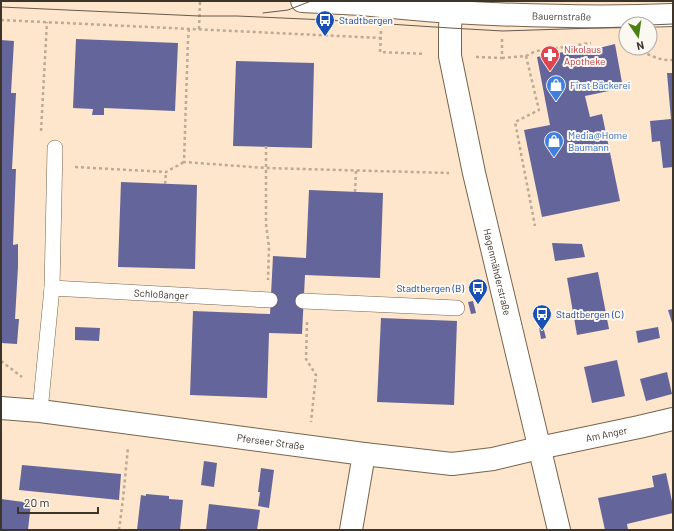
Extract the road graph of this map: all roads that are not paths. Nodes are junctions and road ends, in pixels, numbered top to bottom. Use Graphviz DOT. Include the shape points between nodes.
graph roads {
  1 [pos="302,1"];
  2 [pos="363,3"];
  3 [pos="451,12"];
  4 [pos="673,14"];
  5 [pos="658,16"];
  6 [pos="618,19"];
  7 [pos="56,148"];
  8 [pos="52,288"];
  9 [pos="270,300"];
  10 [pos="303,301"];
  11 [pos="457,308"];
  12 [pos="1,408"];
  13 [pos="40,411"];
  14 [pos="673,419"];
  15 [pos="539,448"];
  16 [pos="364,454"];
  17 [pos="351,530"];
  18 [pos="559,530"];
  1 -- 2 [label="street, Bauernstraße"];
  2 -- 3 [label="street, Bauernstraße"];
  3 -- 6 [label="street, Bauernstraße"];
  3 -- 15 [label="street, Hagenmähderstraße" via="450,56 474,173"];
  4 -- 5 [label="street, Bauernstraße"];
  7 -- 8 [label="lane"];
  8 -- 9 [label="lane, Schloßanger"];
  8 -- 13 [label="lane"];
  10 -- 11 [label="lane"];
  12 -- 13 [label="street, Pferseer Straße"];
  13 -- 16 [label="street, Pferseer Straße"];
  14 -- 15 [label="street, Am Anger"];
  15 -- 16 [label="street, Pferseer Straße" via="493,459 452,464"];
  15 -- 18 [label="street, Hagenmähderstraße"];
  16 -- 17 [label="street"];
}
